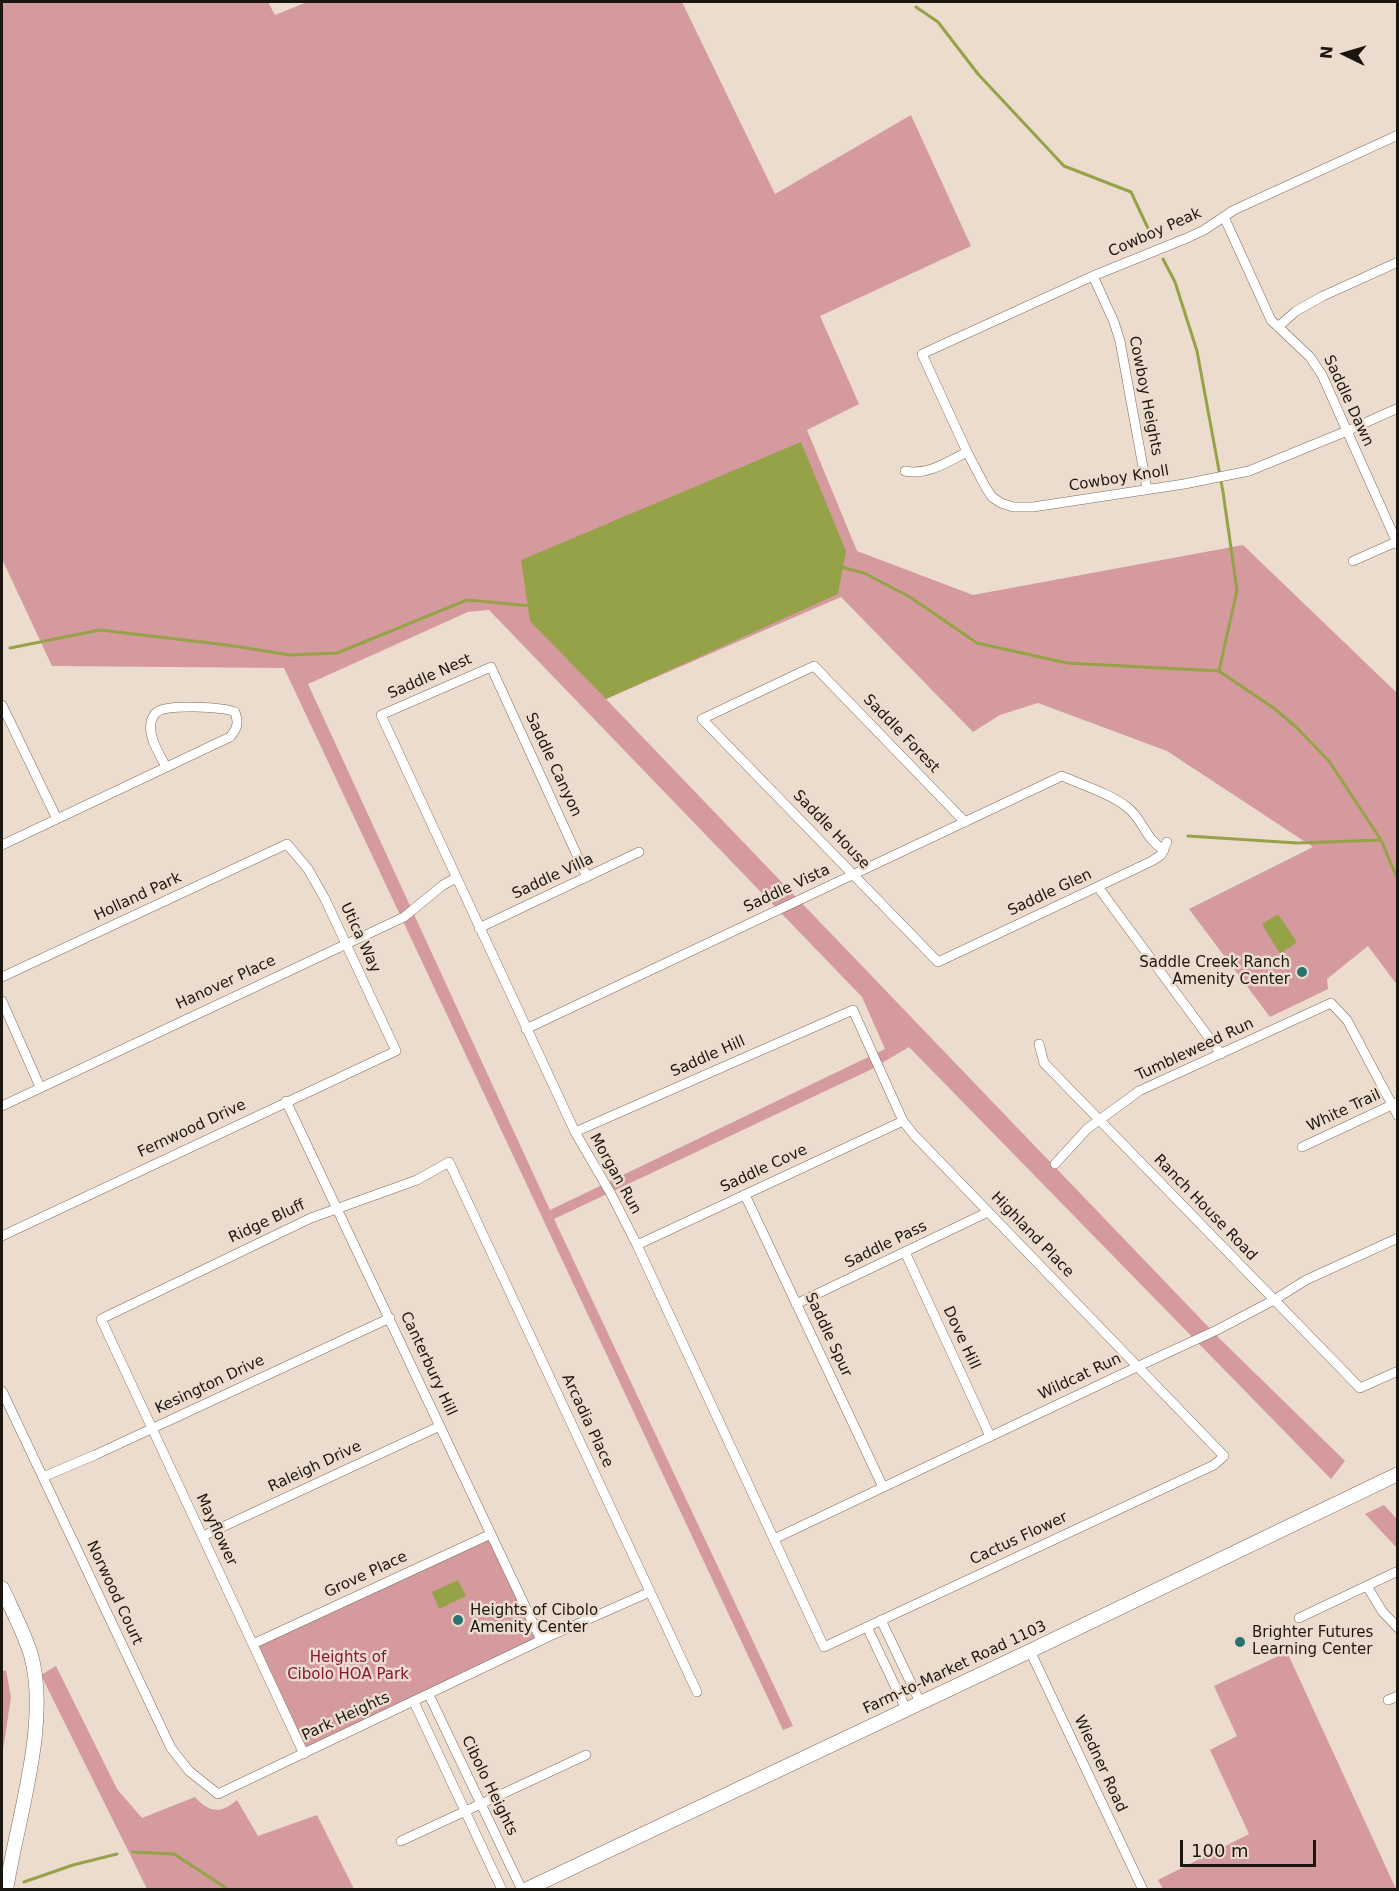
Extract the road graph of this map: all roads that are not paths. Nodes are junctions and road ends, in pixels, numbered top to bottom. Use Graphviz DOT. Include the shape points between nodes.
graph roads {
  1 [pos="1398,135"];
  2 [pos="1224,218"];
  3 [pos="1398,262"];
  4 [pos="1093,276"];
  5 [pos="1278,327"];
  6 [pos="922,354"];
  7 [pos="1398,408"];
  8 [pos="1347,431"];
  9 [pos="967,452"];
  10 [pos="905,471"];
  11 [pos="1147,489"];
  12 [pos="1397,543"];
  13 [pos="1353,561"];
  14 [pos="814,666"];
  15 [pos="491,667"];
  16 [pos="2,705"];
  17 [pos="381,715"];
  18 [pos="166,767"];
  19 [pos="57,819"];
  20 [pos="965,822"];
  21 [pos="288,844"];
  22 [pos="2,845"];
  23 [pos="1165,846"];
  24 [pos="639,852"];
  25 [pos="854,874"];
  26 [pos="588,877"];
  27 [pos="456,878"];
  28 [pos="1098,886"];
  29 [pos="479,928"];
  30 [pos="346,944"];
  31 [pos="938,962"];
  32 [pos="2,977"];
  33 [pos="2,1001"];
  34 [pos="853,1010"];
  35 [pos="526,1029"];
  36 [pos="1039,1044"];
  37 [pos="396,1051"];
  38 [pos="1221,1054"];
  39 [pos="40,1087"];
  40 [pos="286,1101"];
  41 [pos="1395,1104"];
  42 [pos="2,1106"];
  43 [pos="1398,1116"];
  44 [pos="1099,1120"];
  45 [pos="903,1121"];
  46 [pos="574,1132"];
  47 [pos="1302,1147"];
  48 [pos="449,1162"];
  49 [pos="1055,1164"];
  50 [pos="746,1194"];
  51 [pos="338,1207"];
  52 [pos="988,1212"];
  53 [pos="2,1236"];
  54 [pos="1398,1238"];
  55 [pos="637,1245"];
  56 [pos="905,1252"];
  57 [pos="1274,1300"];
  58 [pos="796,1304"];
  59 [pos="390,1317"];
  60 [pos="101,1318"];
  61 [pos="1139,1366"];
  62 [pos="1398,1371"];
  63 [pos="2,1391"];
  64 [pos="440,1426"];
  65 [pos="152,1428"];
  66 [pos="990,1436"];
  67 [pos="1224,1456"];
  68 [pos="1398,1474"];
  69 [pos="43,1477"];
  70 [pos="883,1487"];
  71 [pos="491,1534"];
  72 [pos="203,1536"];
  73 [pos="774,1539"];
  74 [pos="1398,1571"];
  75 [pos="1367,1586"];
  76 [pos="2,1588"];
  77 [pos="650,1592"];
  78 [pos="1299,1618"];
  79 [pos="881,1620"];
  80 [pos="867,1627"];
  81 [pos="1398,1628"];
  82 [pos="541,1640"];
  83 [pos="254,1644"];
  84 [pos="824,1647"];
  85 [pos="1030,1651"];
  86 [pos="697,1692"];
  87 [pos="429,1695"];
  88 [pos="414,1702"];
  89 [pos="920,1702"];
  90 [pos="906,1709"];
  91 [pos="304,1754"];
  92 [pos="586,1755"];
  93 [pos="218,1794"];
  94 [pos="482,1804"];
  95 [pos="466,1812"];
  96 [pos="401,1841"];
  97 [pos="6,1890"];
  98 [pos="502,1890"];
  99 [pos="524,1890"];
  100 [pos="1143,1890"];
  1 -- 2 [label="street, Cowboy Peak"];
  2 -- 4 [label="street, Cowboy Peak" via="1187,238"];
  2 -- 5 [label="street, Saddle Dawn" via="1266,311"];
  3 -- 5 [label="street" via="1323,296"];
  4 -- 6 [label="street, Cowboy Peak"];
  4 -- 11 [label="street, Cowboy Heights" via="1120,341"];
  5 -- 8 [label="street, Saddle Dawn" via="1317,365"];
  6 -- 9 [label="street, Cowboy Knoll"];
  7 -- 8 [label="street, Cowboy Knoll"];
  8 -- 11 [label="street, Cowboy Knoll" via="1249,471"];
  8 -- 12 [label="street, Saddle Dawn"];
  9 -- 10 [label="street" via="928,471"];
  9 -- 11 [label="street, Cowboy Knoll" via="992,497 1013,507"];
  12 -- 13 [label="street"];
  14 -- 20 [label="street, Saddle Forest"];
  14 -- 25 [label="street, Saddle House" via="702,719"];
  15 -- 17 [label="street, Saddle Nest"];
  15 -- 26 [label="street, Saddle Canyon"];
  16 -- 19 [label="street"];
  17 -- 27 [label="street, Morgan Run"];
  18 -- 18 [label="street" via="230,737 238,721 235,712 215,707 164,708 156,712 150,722 151,731"];
  18 -- 19 [label="street"];
  19 -- 22 [label="street"];
  20 -- 23 [label="street, Saddle Vista" via="1062,776 1127,807 1149,838"];
  20 -- 25 [label="street, Saddle Vista"];
  21 -- 30 [label="street, Utica Way" via="313,877"];
  21 -- 32 [label="street, Holland Park"];
  23 -- 28 [label="street, Saddle Glen" via="1152,861"];
  24 -- 26 [label="street, Saddle Villa"];
  25 -- 31 [label="street, Saddle House"];
  25 -- 35 [label="street, Saddle Vista"];
  26 -- 29 [label="street, Saddle Villa"];
  27 -- 29 [label="street, Morgan Run"];
  27 -- 30 [label="street, Hanover Place" via="408,914"];
  28 -- 31 [label="street, Saddle Glen"];
  28 -- 38 [label="street"];
  29 -- 35 [label="street, Morgan Run"];
  30 -- 37 [label="street, Utica Way"];
  30 -- 39 [label="street, Hanover Place"];
  33 -- 39 [label="street"];
  34 -- 45 [label="street, Highland Place"];
  34 -- 46 [label="street, Saddle Hill"];
  35 -- 46 [label="street, Morgan Run"];
  36 -- 44 [label="street, Ranch House Road" via="1044,1063"];
  37 -- 40 [label="street, Fernwood Drive"];
  38 -- 41 [label="street, Tumbleweed Run" via="1331,1003 1347,1020"];
  38 -- 44 [label="street, Tumbleweed Run" via="1138,1091"];
  39 -- 42 [label="street, Hanover Place"];
  40 -- 51 [label="street, Canterbury Hill"];
  40 -- 53 [label="street, Fernwood Drive"];
  41 -- 43 [label="street"];
  41 -- 47 [label="street, White Trail"];
  44 -- 49 [label="street, Tumbleweed Run"];
  44 -- 57 [label="street, Ranch House Road"];
  45 -- 50 [label="street, Saddle Cove"];
  45 -- 52 [label="street, Highland Place"];
  46 -- 55 [label="street, Morgan Run"];
  48 -- 51 [label="street, Ridge Bluff" via="417,1180"];
  48 -- 77 [label="street, Arcadia Place"];
  50 -- 55 [label="street, Saddle Cove"];
  50 -- 58 [label="street, Saddle Spur"];
  51 -- 59 [label="street, Canterbury Hill"];
  51 -- 60 [label="street, Ridge Bluff"];
  52 -- 56 [label="street, Saddle Pass"];
  52 -- 61 [label="street, Highland Place"];
  54 -- 57 [label="street, Wildcat Run" via="1306,1280"];
  55 -- 73 [label="street, Morgan Run"];
  56 -- 58 [label="street, Saddle Pass"];
  56 -- 66 [label="street, Dove Hill"];
  57 -- 61 [label="street, Wildcat Run"];
  57 -- 62 [label="street, Ranch House Road" via="1360,1388"];
  58 -- 70 [label="street, Saddle Spur"];
  59 -- 64 [label="street, Canterbury Hill"];
  59 -- 65 [label="street, Kesington Drive"];
  60 -- 65 [label="street, Mayflower"];
  61 -- 66 [label="street, Wildcat Run"];
  61 -- 67 [label="street, Highland Place"];
  63 -- 69 [label="street, Norwood Court"];
  64 -- 71 [label="street, Canterbury Hill"];
  64 -- 72 [label="street, Raleigh Drive"];
  65 -- 69 [label="street, Kesington Drive"];
  65 -- 72 [label="street, Mayflower"];
  66 -- 70 [label="street, Wildcat Run"];
  67 -- 79 [label="street, Cactus Flower" via="1214,1465"];
  68 -- 85 [label="main road, Farm-to-Market Road 1103"];
  69 -- 93 [label="street, Norwood Court" via="171,1748 189,1772"];
  70 -- 73 [label="street, Wildcat Run"];
  71 -- 82 [label="street, Canterbury Hill"];
  71 -- 83 [label="street, Grove Place"];
  72 -- 83 [label="street, Mayflower"];
  73 -- 84 [label="street, Morgan Run"];
  74 -- 75 [label="street"];
  75 -- 78 [label="street"];
  75 -- 81 [label="street"];
  76 -- 97 [label="main road" via="32,1657 36,1690 29,1771"];
  77 -- 82 [label="street, Park Heights"];
  77 -- 86 [label="street, Arcadia Place"];
  79 -- 80 [label="street, Cactus Flower"];
  79 -- 89 [label="street"];
  80 -- 84 [label="street, Cactus Flower"];
  80 -- 90 [label="street"];
  82 -- 87 [label="street, Park Heights"];
  83 -- 91 [label="street, Mayflower"];
  85 -- 89 [label="main road, Farm-to-Market Road 1103"];
  85 -- 100 [label="street, Wiedner Road"];
  87 -- 88 [label="street, Park Heights"];
  87 -- 94 [label="street, Cibolo Heights"];
  88 -- 91 [label="street, Park Heights"];
  88 -- 95 [label="street, Cibolo Heights"];
  89 -- 90 [label="main road, Farm-to-Market Road 1103"];
  90 -- 99 [label="main road, Farm-to-Market Road 1103"];
  91 -- 93 [label="street, Park Heights"];
  92 -- 94 [label="street"];
  94 -- 95 [label="street"];
  94 -- 99 [label="street, Cibolo Heights"];
  95 -- 96 [label="street"];
  95 -- 98 [label="street, Cibolo Heights"];
}
